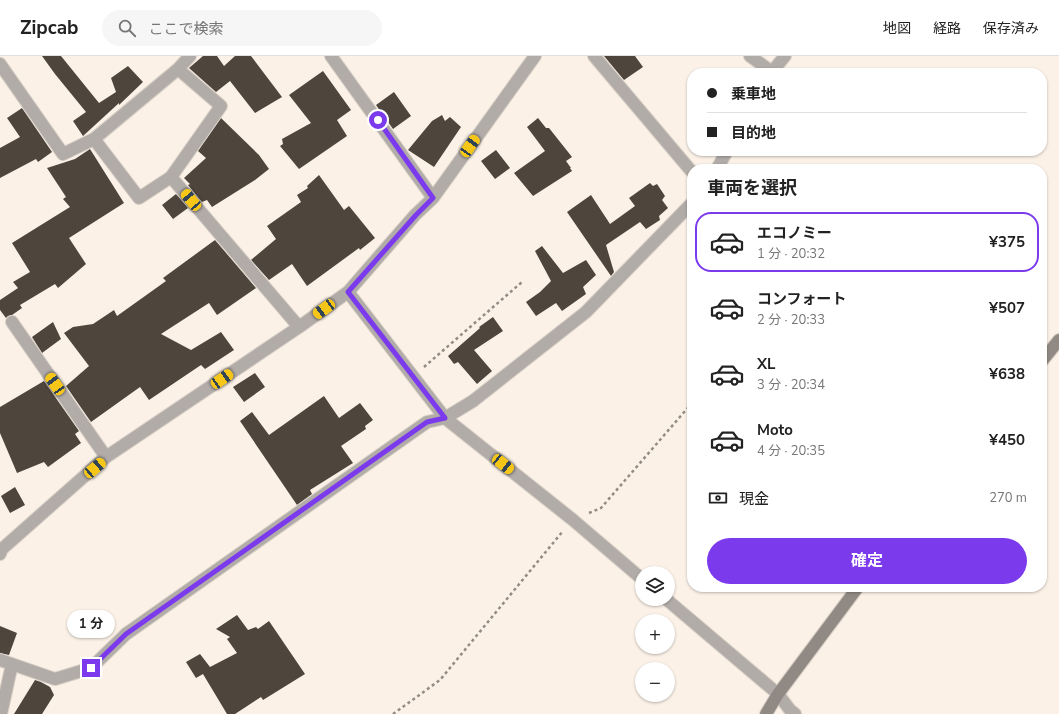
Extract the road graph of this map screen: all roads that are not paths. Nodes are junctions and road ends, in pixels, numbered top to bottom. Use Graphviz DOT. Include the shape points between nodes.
graph roads {
  1 [pos="190,56"];
  2 [pos="331,56"];
  3 [pos="535,56"];
  4 [pos="594,56"];
  5 [pos="750,56"];
  6 [pos="785,56"];
  7 [pos="0,64"];
  8 [pos="765,68"];
  9 [pos="775,68"];
  10 [pos="178,69"];
  11 [pos="94,139"];
  12 [pos="687,166"];
  13 [pos="171,177"];
  14 [pos="433,198"];
  15 [pos="687,208"];
  16 [pos="348,292"];
  17 [pos="12,322"];
  18 [pos="299,327"];
  19 [pos="1059,340"];
  20 [pos="1047,355"];
  21 [pos="445,418"];
  22 [pos="106,458"];
  23 [pos="0,554"];
  24 [pos="635,573"];
  25 [pos="854,592"];
  26 [pos="674,606"];
  27 [pos="0,660"];
  28 [pos="12,664"];
  29 [pos="778,694"];
  30 [pos="2,714"];
  31 [pos="766,714"];
  32 [pos="795,714"];
  1 -- 10 [label="street"];
  2 -- 14 [label="street"];
  3 -- 14 [label="street"];
  4 -- 12 [label="street"];
  5 -- 8 [label="street"];
  6 -- 9 [label="street"];
  7 -- 11 [label="street" via="63,154"];
  10 -- 11 [label="street"];
  10 -- 13 [label="street" via="221,106"];
  11 -- 13 [label="street" via="139,198"];
  13 -- 18 [label="street"];
  14 -- 16 [label="street"];
  15 -- 21 [label="street" via="586,312 473,401"];
  16 -- 18 [label="street"];
  16 -- 21 [label="street"];
  17 -- 22 [label="street"];
  18 -- 22 [label="street"];
  19 -- 20 [label="street"];
  21 -- 24 [label="street"];
  21 -- 28 [label="street" via="427,422 126,634 91,668 55,679"];
  22 -- 23 [label="street" via="2,549"];
  25 -- 29 [label="street"];
  26 -- 29 [label="street"];
  27 -- 28 [label="street"];
  28 -- 30 [label="street"];
  29 -- 31 [label="street"];
  29 -- 32 [label="street"];
}
